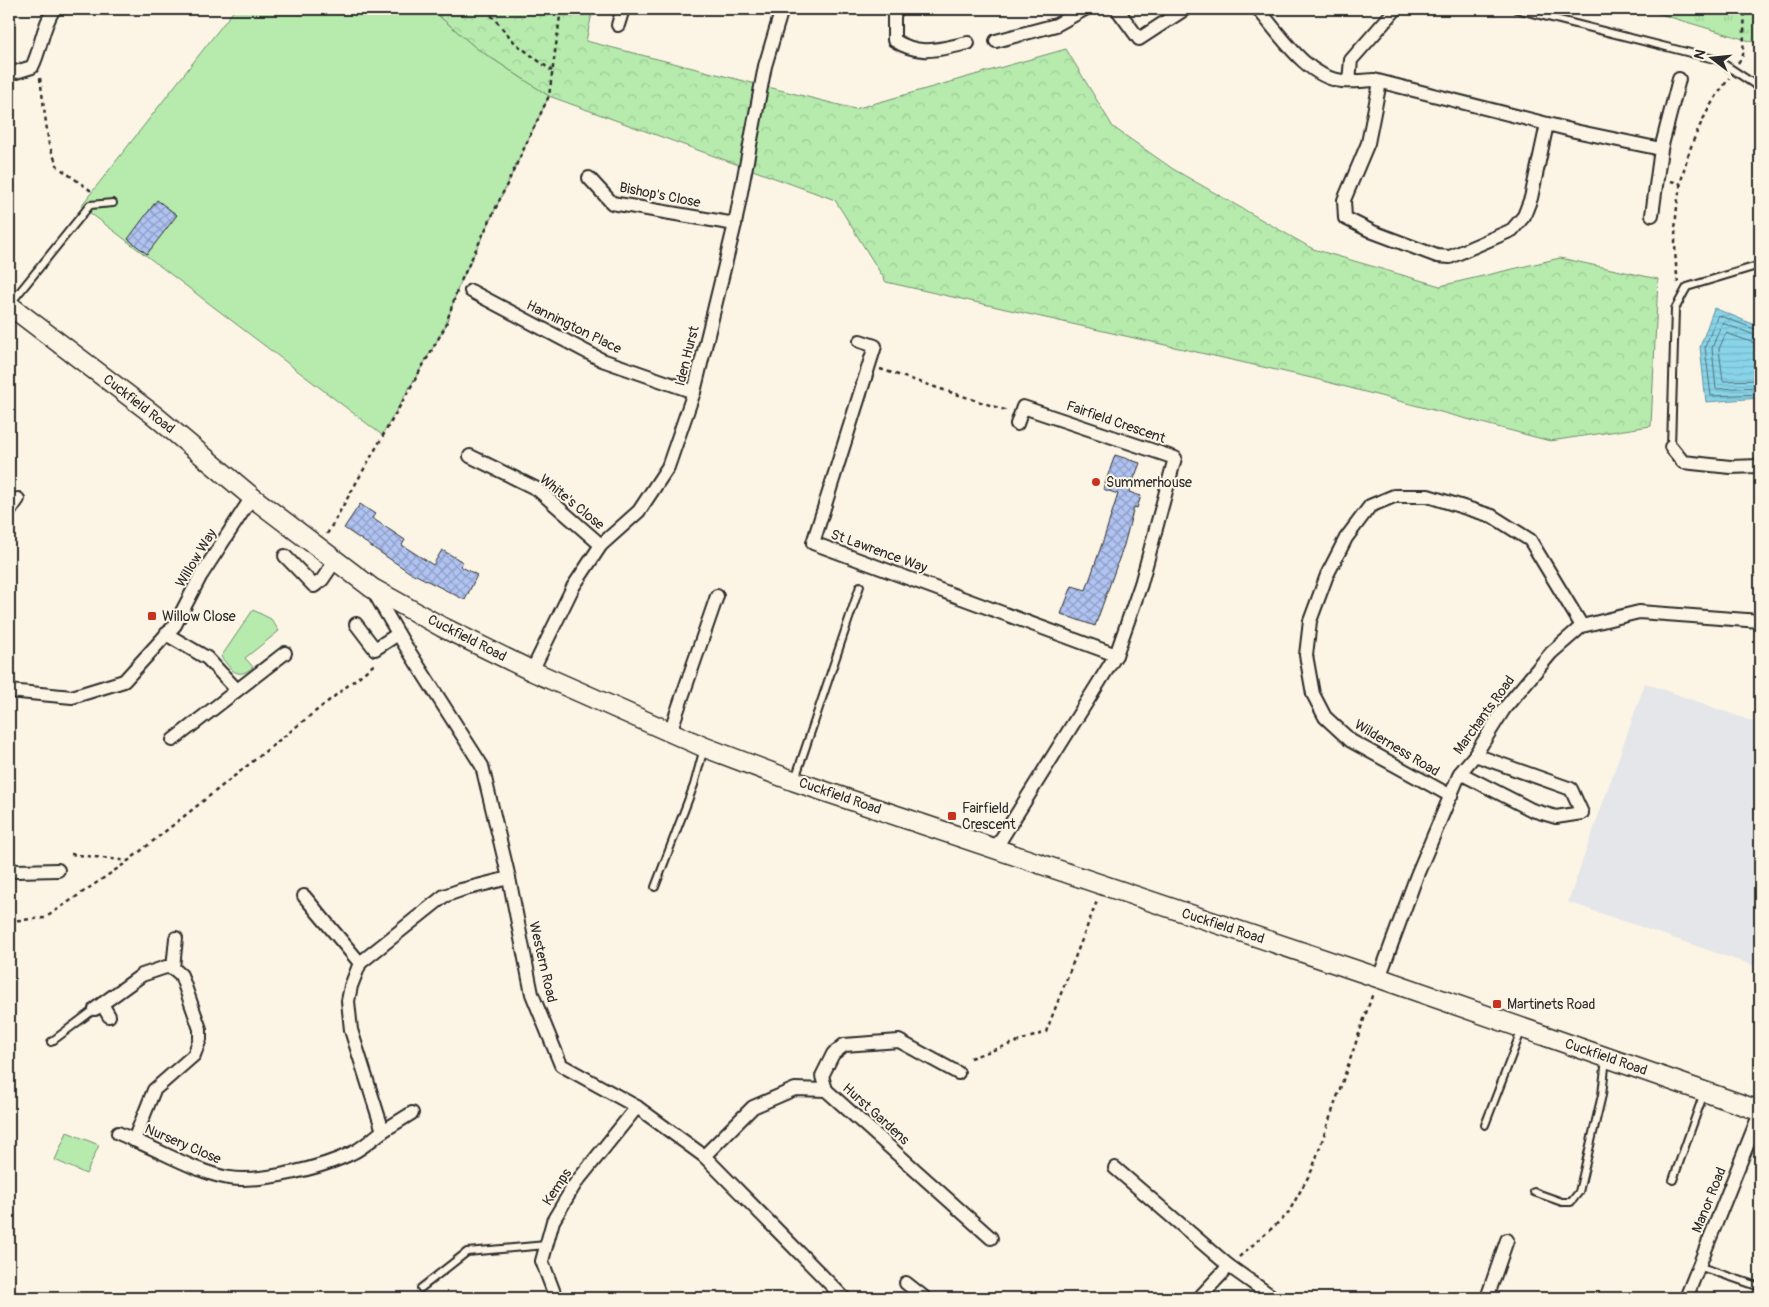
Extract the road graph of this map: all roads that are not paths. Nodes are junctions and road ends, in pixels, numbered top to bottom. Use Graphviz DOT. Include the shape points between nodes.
graph roads {
  1 [pos="54,9"];
  2 [pos="623,9"];
  3 [pos="782,9"];
  4 [pos="896,9"];
  5 [pos="1085,9"];
  6 [pos="1117,9"];
  7 [pos="1185,9"];
  8 [pos="1258,9"];
  9 [pos="1396,9"];
  10 [pos="1516,9"];
  11 [pos="618,25"];
  12 [pos="996,41"];
  13 [pos="968,43"];
  14 [pos="9,70"];
  15 [pos="1679,79"];
  16 [pos="1349,81"];
  17 [pos="1380,82"];
  18 [pos="1760,91"];
  19 [pos="1547,124"];
  20 [pos="1661,149"];
  21 [pos="589,178"];
  22 [pos="113,203"];
  23 [pos="1652,215"];
  24 [pos="735,224"];
  25 [pos="1760,265"];
  26 [pos="471,291"];
  27 [pos="9,305"];
  28 [pos="860,341"];
  29 [pos="694,392"];
  30 [pos="1018,420"];
  31 [pos="1671,447"];
  32 [pos="470,456"];
  33 [pos="1760,466"];
  34 [pos="252,497"];
  35 [pos="18,499"];
  36 [pos="9,512"];
  37 [pos="601,545"];
  38 [pos="285,556"];
  39 [pos="335,561"];
  40 [pos="860,586"];
  41 [pos="372,588"];
  42 [pos="717,596"];
  43 [pos="1760,621"];
  44 [pos="356,624"];
  45 [pos="1582,626"];
  46 [pos="166,634"];
  47 [pos="398,634"];
  48 [pos="285,653"];
  49 [pos="1116,654"];
  50 [pos="532,671"];
  51 [pos="237,690"];
  52 [pos="9,692"];
  53 [pos="670,732"];
  54 [pos="172,740"];
  55 [pos="704,747"];
  56 [pos="1475,755"];
  57 [pos="1460,773"];
  58 [pos="794,781"];
  59 [pos="1450,796"];
  60 [pos="995,849"];
  61 [pos="9,868"];
  62 [pos="58,870"];
  63 [pos="509,878"];
  64 [pos="655,888"];
  65 [pos="304,896"];
  66 [pos="176,938"];
  67 [pos="360,963"];
  68 [pos="173,968"];
  69 [pos="1379,978"];
  70 [pos="98,1007"];
  71 [pos="109,1016"];
  72 [pos="1522,1028"];
  73 [pos="51,1042"];
  74 [pos="1606,1057"];
  75 [pos="958,1073"];
  76 [pos="826,1090"];
  77 [pos="1704,1092"];
  78 [pos="637,1107"];
  79 [pos="1760,1112"];
  80 [pos="412,1113"];
  81 [pos="1485,1125"];
  82 [pos="383,1131"];
  83 [pos="118,1133"];
  84 [pos="134,1140"];
  85 [pos="704,1156"];
  86 [pos="1115,1168"];
  87 [pos="1673,1180"];
  88 [pos="1534,1192"];
  89 [pos="991,1238"];
  90 [pos="1507,1240"];
  91 [pos="546,1245"];
  92 [pos="1229,1266"];
  93 [pos="1698,1266"];
  94 [pos="906,1283"];
  95 [pos="1760,1287"];
  96 [pos="421,1288"];
  97 [pos="556,1298"];
  98 [pos="844,1298"];
  99 [pos="925,1298"];
  100 [pos="1199,1298"];
  101 [pos="1274,1298"];
  102 [pos="1487,1298"];
  103 [pos="1686,1298"];
  1 -- 14 [label="street" via="45,23 32,67 16,72"];
  2 -- 11 [label="street"];
  3 -- 24 [label="street, Iden Hurst" via="765,66"];
  4 -- 13 [label="street" via="894,40 907,48 925,52"];
  5 -- 12 [label="street" via="1056,24"];
  6 -- 7 [label="street" via="1139,40"];
  8 -- 16 [label="street" via="1316,71"];
  9 -- 16 [label="street" via="1351,60"];
  10 -- 18 [label="lane" via="1718,60"];
  15 -- 20 [label="street"];
  16 -- 17 [label="street"];
  17 -- 19 [label="street"];
  17 -- 19 [label="street" via="1368,143 1344,200 1345,218 1437,256 1450,257 1512,230 1524,216"];
  19 -- 20 [label="street"];
  20 -- 23 [label="street"];
  21 -- 24 [label="street, Bishop's Close" via="612,203"];
  22 -- 27 [label="lane" via="90,204"];
  24 -- 29 [label="street, Iden Hurst"];
  25 -- 31 [label="lane" via="1687,287 1675,308"];
  26 -- 29 [label="street, Hannington Place" via="602,360"];
  27 -- 34 [label="street, Cuckfield Road" via="154,414"];
  28 -- 49 [label="street, St Lawrence Way" via="876,346 813,543"];
  29 -- 37 [label="street, Iden Hurst" via="668,467 639,511"];
  30 -- 49 [label="street, Fairfield Crescent" via="1023,406 1176,458 1138,592"];
  31 -- 33 [label="street" via="1683,462 1730,467"];
  32 -- 37 [label="street, White's Close" via="537,489"];
  34 -- 39 [label="street, Cuckfield Road"];
  34 -- 46 [label="street, Willow Way"];
  35 -- 36 [label="street"];
  37 -- 50 [label="street, Iden Hurst" via="573,587"];
  38 -- 39 [label="street" via="314,586"];
  39 -- 41 [label="street, Cuckfield Road"];
  40 -- 58 [label="lane"];
  41 -- 47 [label="street, Western Road"];
  41 -- 50 [label="street, Cuckfield Road"];
  42 -- 53 [label="street"];
  43 -- 45 [label="street, Marchants Road" via="1639,612"];
  44 -- 47 [label="street" via="375,649"];
  45 -- 56 [label="street, Marchants Road" via="1551,653 1504,709"];
  45 -- 59 [label="street, Wilderness Road" via="1530,540 1492,516 1428,496 1394,496 1370,506 1346,538 1327,575 1310,621 1306,655 1313,694 1325,717 1351,741"];
  46 -- 51 [label="street" via="207,658"];
  46 -- 52 [label="street, Willow Way" via="124,682 72,697"];
  47 -- 63 [label="street, Western Road" via="482,766"];
  48 -- 51 [label="street"];
  49 -- 60 [label="street, Fairfield Crescent"];
  50 -- 53 [label="street, Cuckfield Road"];
  51 -- 54 [label="street"];
  53 -- 55 [label="street, Cuckfield Road"];
  55 -- 58 [label="street, Cuckfield Road"];
  55 -- 64 [label="lane" via="694,785"];
  56 -- 57 [label="street, Marchants Road"];
  56 -- 57 [label="street" via="1571,789 1582,814 1556,817 1532,810"];
  57 -- 59 [label="street, Marchants Road"];
  58 -- 60 [label="street, Cuckfield Road"];
  59 -- 69 [label="street, Marchants Road"];
  60 -- 69 [label="street, Cuckfield Road"];
  61 -- 62 [label="street" via="16,871"];
  63 -- 67 [label="street" via="444,896"];
  63 -- 78 [label="street, Western Road" via="532,994 561,1065"];
  65 -- 67 [label="street"];
  66 -- 68 [label="street"];
  67 -- 82 [label="street" via="351,986 348,1019"];
  68 -- 70 [label="street" via="166,967 142,975"];
  68 -- 84 [label="street, Nursery Close" via="181,975 200,1029 200,1039 194,1056 154,1090"];
  69 -- 72 [label="street, Cuckfield Road"];
  70 -- 71 [label="street"];
  70 -- 73 [label="lane"];
  72 -- 74 [label="street, Cuckfield Road"];
  72 -- 81 [label="lane"];
  74 -- 77 [label="street, Cuckfield Road"];
  74 -- 88 [label="lane" via="1602,1095 1579,1192 1571,1202"];
  75 -- 76 [label="street" via="899,1041 844,1045 833,1054 822,1076"];
  76 -- 85 [label="street, Hurst Gardens" via="795,1089 753,1107"];
  76 -- 89 [label="street, Hurst Gardens"];
  77 -- 79 [label="street, Cuckfield Road"];
  77 -- 87 [label="lane"];
  78 -- 85 [label="street, Western Road"];
  78 -- 91 [label="street, Kemps" via="575,1184 553,1221"];
  79 -- 93 [label="street, Manor Road"];
  80 -- 82 [label="street, Nursery Close"];
  82 -- 84 [label="street, Nursery Close" via="354,1152 326,1165 246,1179 214,1174"];
  83 -- 84 [label="street"];
  85 -- 98 [label="street, Western Road"];
  86 -- 92 [label="street"];
  90 -- 102 [label="street"];
  91 -- 96 [label="lane" via="467,1252"];
  91 -- 97 [label="street, Kemps" via="542,1261"];
  92 -- 100 [label="street"];
  92 -- 101 [label="street"];
  93 -- 95 [label="lane"];
  93 -- 103 [label="street, Manor Road"];
  94 -- 99 [label="street"];
}
